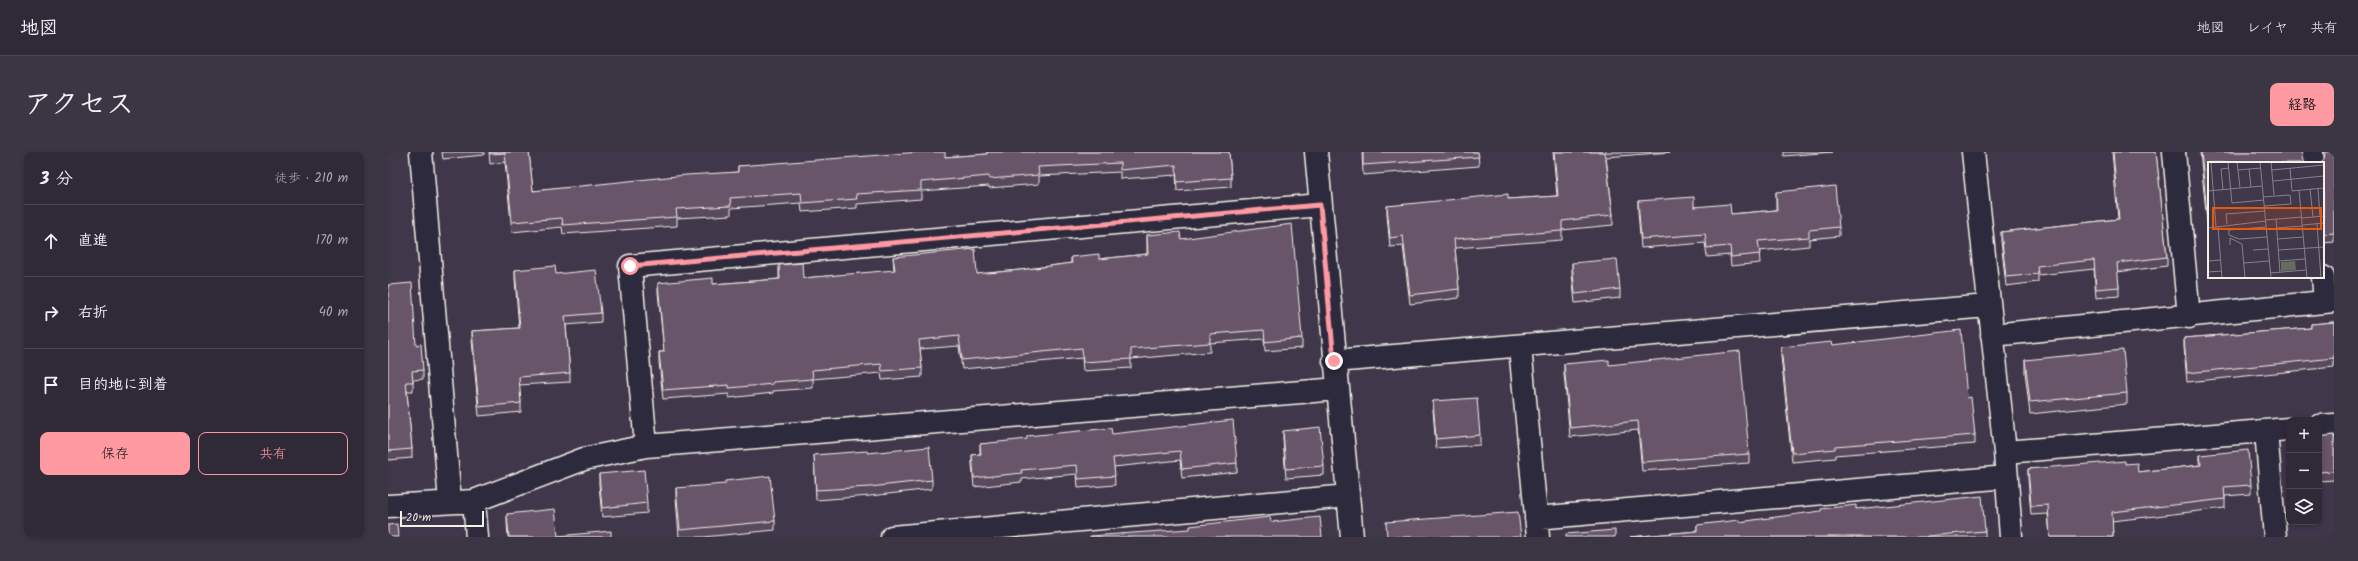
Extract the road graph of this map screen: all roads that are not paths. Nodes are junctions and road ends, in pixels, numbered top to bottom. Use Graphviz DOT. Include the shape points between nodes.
graph roads {
  1 [pos="421,152"];
  2 [pos="1316,152"];
  3 [pos="1973,152"];
  4 [pos="2174,152"];
  5 [pos="2312,152"];
  6 [pos="2313,162"];
  7 [pos="1320,205"];
  8 [pos="2323,278"];
  9 [pos="2330,302"];
  10 [pos="1988,306"];
  11 [pos="2189,317"];
  12 [pos="1992,335"];
  13 [pos="1520,347"];
  14 [pos="1334,361"];
  15 [pos="1338,389"];
  16 [pos="2334,425"];
  17 [pos="2322,426"];
  18 [pos="2286,429"];
  19 [pos="2266,431"];
  20 [pos="646,446"];
  21 [pos="2005,452"];
  22 [pos="2007,477"];
  23 [pos="1348,496"];
  24 [pos="474,501"];
  25 [pos="450,502"];
  26 [pos="388,506"];
  27 [pos="1537,527"];
  28 [pos="477,537"];
  29 [pos="892,537"];
  30 [pos="1352,537"];
  31 [pos="2012,537"];
  32 [pos="2275,537"];
  1 -- 25 [label="street"];
  2 -- 7 [label="street"];
  3 -- 10 [label="street"];
  4 -- 11 [label="street"];
  5 -- 6 [label="street"];
  7 -- 14 [label="street"];
  7 -- 20 [label="street" via="630,266"];
  8 -- 9 [label="street"];
  9 -- 11 [label="street"];
  10 -- 12 [label="street"];
  10 -- 13 [label="street"];
  11 -- 12 [label="street"];
  12 -- 21 [label="street"];
  13 -- 14 [label="street"];
  13 -- 27 [label="street"];
  14 -- 15 [label="street"];
  15 -- 20 [label="street"];
  15 -- 23 [label="street"];
  16 -- 17 [label="street"];
  18 -- 19 [label="street"];
  19 -- 21 [label="street"];
  19 -- 32 [label="street"];
  20 -- 24 [label="street" via="584,459"];
  21 -- 22 [label="street"];
  22 -- 27 [label="street"];
  22 -- 31 [label="street"];
  23 -- 29 [label="street"];
  23 -- 30 [label="street"];
  24 -- 25 [label="street"];
  24 -- 28 [label="street"];
  25 -- 26 [label="street"];
}
